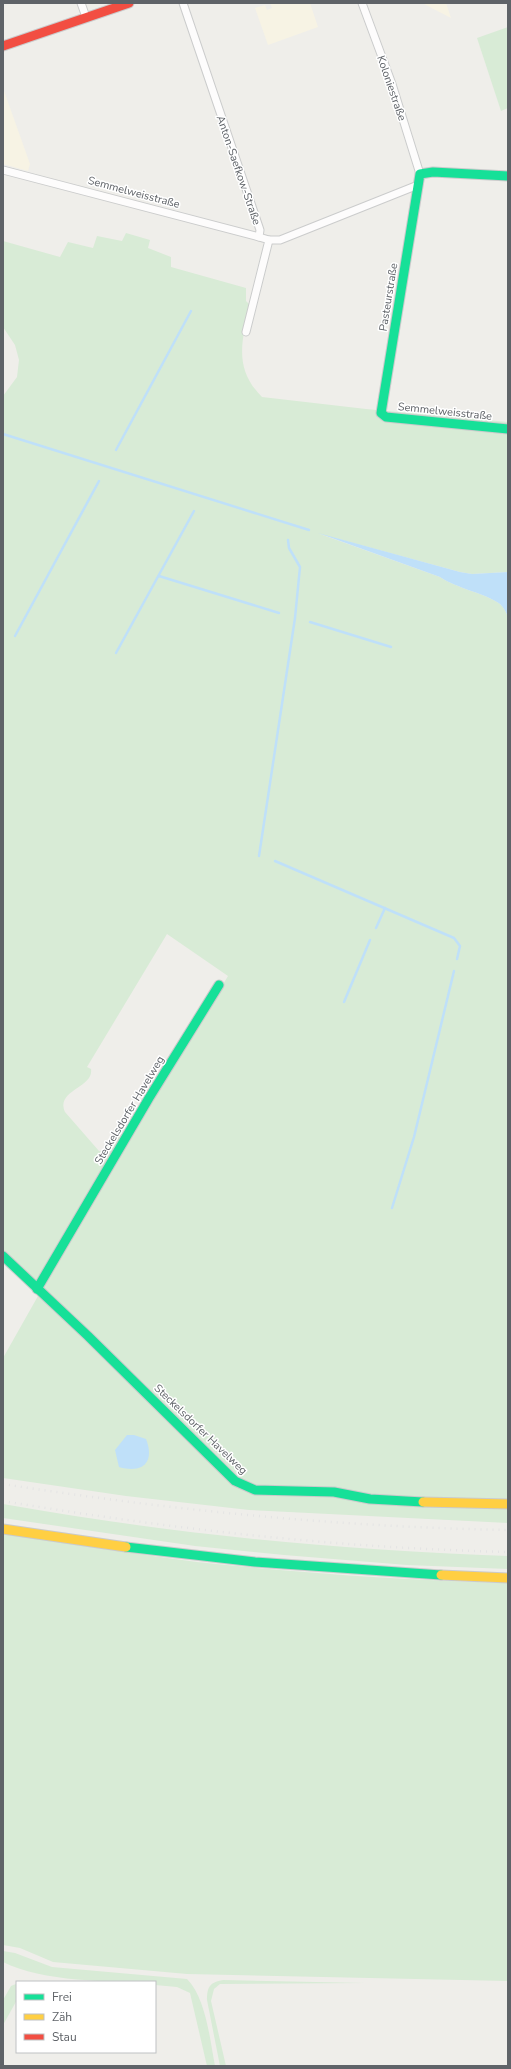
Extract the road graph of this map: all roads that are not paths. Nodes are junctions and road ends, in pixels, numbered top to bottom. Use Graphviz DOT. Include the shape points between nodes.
graph roads {
  1 [pos="81,3"];
  2 [pos="129,3"];
  3 [pos="183,3"];
  4 [pos="362,3"];
  5 [pos="86,17"];
  6 [pos="3,46"];
  7 [pos="3,170"];
  8 [pos="420,174"];
  9 [pos="508,176"];
  10 [pos="418,185"];
  11 [pos="259,237"];
  12 [pos="269,240"];
  13 [pos="246,332"];
  14 [pos="381,413"];
  15 [pos="508,429"];
  16 [pos="218,985"];
  17 [pos="3,1256"];
  18 [pos="37,1289"];
  19 [pos="508,1504"];
  20 [pos="3,1529"];
  21 [pos="508,1578"];
  1 -- 5 [label="street"];
  2 -- 5 [label="street"];
  3 -- 11 [label="street, Anton-Saefkow-Straße" via="260,230"];
  4 -- 8 [label="street, Koloniestraße" via="392,84"];
  5 -- 6 [label="street"];
  7 -- 11 [label="street, Semmelweisstraße"];
  8 -- 9 [label="street" via="432,172"];
  8 -- 10 [label="street"];
  10 -- 12 [label="street" via="280,240"];
  10 -- 14 [label="street, Pasteurstraße"];
  11 -- 12 [label="street, Anton-Saefkow-Straße"];
  12 -- 13 [label="street"];
  14 -- 15 [label="street, Semmelweisstraße" via="386,417"];
  16 -- 18 [label="street, Steckelsdorfer Havelweg"];
  17 -- 18 [label="street, Steckelsdorfer Havelweg"];
  18 -- 19 [label="street, Steckelsdorfer Havelweg" via="236,1481 245,1486 255,1490 334,1492 391,1501"];
  20 -- 21 [label="street" via="106,1545 245,1561 380,1572"];
}
